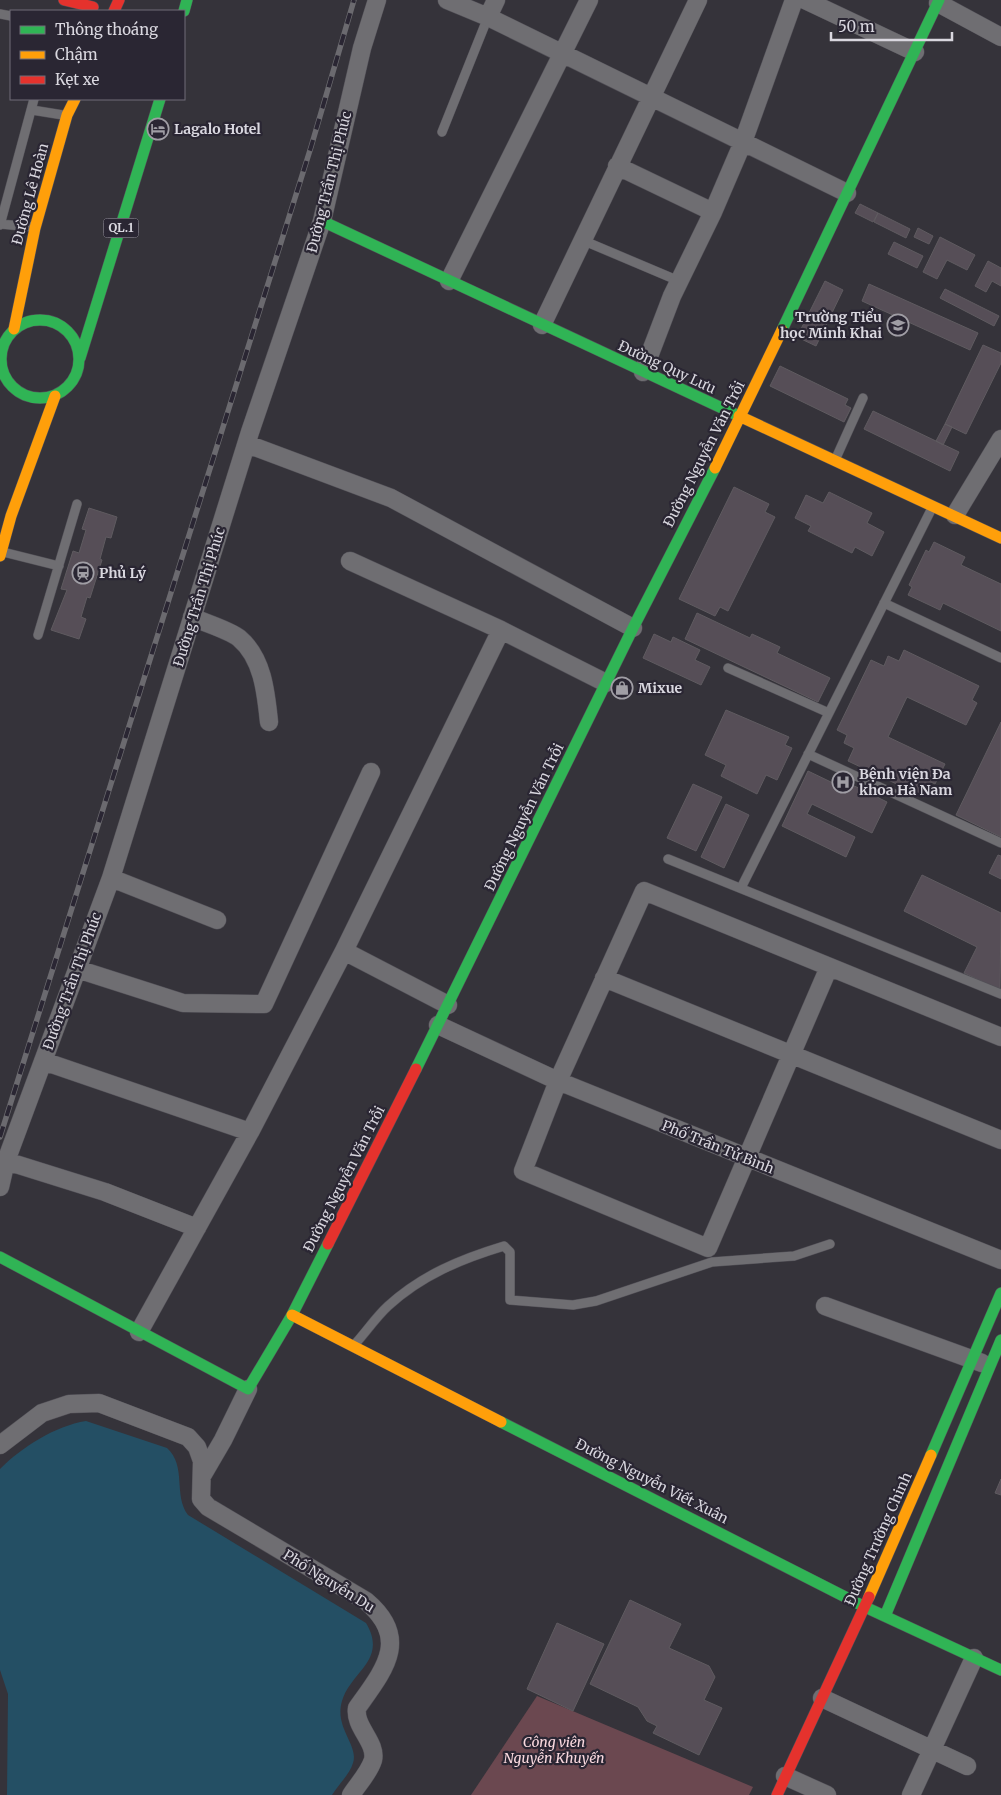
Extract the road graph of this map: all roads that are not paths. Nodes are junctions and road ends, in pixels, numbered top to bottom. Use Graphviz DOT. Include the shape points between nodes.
graph roads {
  1 [pos="64,0"];
  2 [pos="377,0"];
  3 [pos="448,0"];
  4 [pos="496,0"];
  5 [pos="589,0"];
  6 [pos="698,0"];
  7 [pos="794,0"];
  8 [pos="805,0"];
  9 [pos="939,1"];
  10 [pos="94,6"];
  11 [pos="488,17"];
  12 [pos="1001,37"];
  13 [pos="914,52"];
  14 [pos="562,54"];
  15 [pos="650,97"];
  16 [pos="34,100"];
  17 [pos="73,100"];
  18 [pos="160,100"];
  19 [pos="32,110"];
  20 [pos="67,115"];
  21 [pos="442,132"];
  22 [pos="743,142"];
  23 [pos="617,166"];
  24 [pos="847,193"];
  25 [pos="713,212"];
  26 [pos="322,221"];
  27 [pos="0,224"];
  28 [pos="35,228"];
  29 [pos="582,240"];
  30 [pos="449,281"];
  31 [pos="679,281"];
  32 [pos="18,308"];
  33 [pos="0,312"];
  34 [pos="542,325"];
  35 [pos="8,333"];
  36 [pos="80,358"];
  37 [pos="2,370"];
  38 [pos="643,372"];
  39 [pos="0,391"];
  40 [pos="55,396"];
  41 [pos="863,398"];
  42 [pos="740,418"];
  43 [pos="1001,439"];
  44 [pos="247,444"];
  45 [pos="834,461"];
  46 [pos="77,504"];
  47 [pos="933,505"];
  48 [pos="955,515"];
  49 [pos="1001,538"];
  50 [pos="0,554"];
  51 [pos="350,561"];
  52 [pos="59,566"];
  53 [pos="884,602"];
  54 [pos="192,617"];
  55 [pos="633,628"];
  56 [pos="501,630"];
  57 [pos="38,635"];
  58 [pos="1001,658"];
  59 [pos="728,668"];
  60 [pos="606,683"];
  61 [pos="829,713"];
  62 [pos="269,722"];
  63 [pos="808,754"];
  64 [pos="371,772"];
  65 [pos="1001,842"];
  66 [pos="668,859"];
  67 [pos="110,878"];
  68 [pos="741,888"];
  69 [pos="217,920"];
  70 [pos="344,951"];
  71 [pos="829,967"];
  72 [pos="77,969"];
  73 [pos="604,978"];
  74 [pos="1001,994"];
  75 [pos="448,1005"];
  76 [pos="438,1024"];
  77 [pos="1001,1037"];
  78 [pos="790,1055"];
  79 [pos="43,1061"];
  80 [pos="558,1081"];
  81 [pos="250,1132"];
  82 [pos="1001,1140"];
  83 [pos="744,1158"];
  84 [pos="6,1161"];
  85 [pos="0,1187"];
  86 [pos="197,1228"];
  87 [pos="830,1244"];
  88 [pos="710,1255"];
  89 [pos="0,1257"];
  90 [pos="1001,1260"];
  91 [pos="1001,1293"];
  92 [pos="825,1306"];
  93 [pos="292,1315"];
  94 [pos="139,1332"];
  95 [pos="1001,1340"];
  96 [pos="353,1346"];
  97 [pos="972,1360"];
  98 [pos="990,1367"];
  99 [pos="248,1389"];
  100 [pos="0,1445"];
  101 [pos="202,1476"];
  102 [pos="920,1480"];
  103 [pos="939,1488"];
  104 [pos="865,1607"];
  105 [pos="886,1616"];
  106 [pos="974,1658"];
  107 [pos="1001,1670"];
  108 [pos="822,1698"];
  109 [pos="932,1750"];
  110 [pos="967,1766"];
  111 [pos="786,1776"];
  112 [pos="351,1795"];
  113 [pos="777,1795"];
  114 [pos="827,1795"];
  115 [pos="911,1795"];
  1 -- 10 [label="street"];
  2 -- 26 [label="street, Đường Trần Thị Phúc" via="362,48"];
  3 -- 11 [label="street"];
  4 -- 11 [label="street"];
  5 -- 14 [label="street"];
  6 -- 15 [label="street"];
  7 -- 22 [label="street"];
  8 -- 13 [label="street"];
  9 -- 12 [label="street"];
  9 -- 13 [label="street, Đường Nguyễn Văn Trỗi"];
  11 -- 14 [label="street"];
  11 -- 21 [label="lane"];
  13 -- 24 [label="street, Đường Nguyễn Văn Trỗi"];
  14 -- 15 [label="street"];
  14 -- 30 [label="street"];
  15 -- 22 [label="street"];
  15 -- 23 [label="street"];
  16 -- 19 [label="lane"];
  17 -- 20 [label="street, Đường Lê Hoàn"];
  18 -- 36 [label="street, QL.1"];
  19 -- 20 [label="lane"];
  19 -- 27 [label="lane"];
  20 -- 28 [label="street, Đường Lê Hoàn"];
  22 -- 24 [label="street"];
  22 -- 25 [label="street"];
  23 -- 25 [label="street"];
  23 -- 29 [label="street"];
  24 -- 42 [label="street, Đường Nguyễn Văn Trỗi"];
  25 -- 31 [label="street"];
  26 -- 30 [label="street, Đường Quy Lưu"];
  26 -- 44 [label="street, Đường Trần Thị Phúc"];
  27 -- 28 [label="lane"];
  28 -- 32 [label="street, Đường Lê Hoàn"];
  29 -- 31 [label="lane"];
  29 -- 34 [label="street"];
  30 -- 34 [label="street, Đường Quy Lưu"];
  31 -- 38 [label="street"];
  32 -- 33 [label="street"];
  32 -- 35 [label="street, Đường Lê Hoàn"];
  34 -- 38 [label="street, Đường Quy Lưu"];
  35 -- 36 [label="street" via="25,322 50,321 62,326 74,340"];
  35 -- 37 [label="street" via="1,353"];
  36 -- 40 [label="street" via="74,381"];
  37 -- 39 [label="street"];
  37 -- 40 [label="street" via="20,393 43,398"];
  38 -- 42 [label="street, Đường Quy Lưu"];
  40 -- 50 [label="street"];
  41 -- 45 [label="lane"];
  42 -- 45 [label="street, Đường Quy Lưu"];
  42 -- 55 [label="street, Đường Nguyễn Văn Trỗi"];
  43 -- 48 [label="street"];
  44 -- 54 [label="street, Đường Trần Thị Phúc"];
  44 -- 55 [label="street" via="392,498"];
  45 -- 47 [label="street, Đường Quy Lưu"];
  46 -- 52 [label="lane"];
  47 -- 48 [label="street, Đường Quy Lưu"];
  47 -- 53 [label="lane"];
  48 -- 49 [label="street, Đường Quy Lưu"];
  50 -- 52 [label="lane"];
  51 -- 56 [label="street"];
  52 -- 57 [label="lane"];
  53 -- 58 [label="lane"];
  53 -- 61 [label="lane"];
  54 -- 62 [label="street" via="239,638 259,665"];
  54 -- 67 [label="street, Đường Trần Thị Phúc"];
  55 -- 60 [label="street, Đường Nguyễn Văn Trỗi"];
  56 -- 60 [label="street"];
  56 -- 70 [label="street"];
  59 -- 61 [label="lane"];
  60 -- 75 [label="street, Đường Nguyễn Văn Trỗi"];
  61 -- 63 [label="lane"];
  63 -- 65 [label="lane"];
  63 -- 68 [label="lane"];
  64 -- 72 [label="street" via="264,1004 183,1003"];
  66 -- 68 [label="lane"];
  67 -- 69 [label="street"];
  67 -- 72 [label="street, Đường Trần Thị Phúc"];
  68 -- 74 [label="lane"];
  70 -- 75 [label="street"];
  70 -- 81 [label="street"];
  71 -- 73 [label="street" via="644,891"];
  71 -- 77 [label="street"];
  71 -- 78 [label="street"];
  72 -- 79 [label="street, Đường Trần Thị Phúc"];
  73 -- 78 [label="street"];
  73 -- 80 [label="street"];
  75 -- 76 [label="street, Đường Nguyễn Văn Trỗi"];
  76 -- 80 [label="street, Phố Trần Tử Bình"];
  76 -- 93 [label="street, Đường Nguyễn Văn Trỗi"];
  78 -- 82 [label="street"];
  78 -- 83 [label="street"];
  79 -- 81 [label="street"];
  79 -- 84 [label="street, Đường Trần Thị Phúc"];
  80 -- 83 [label="street, Phố Trần Tử Bình"];
  80 -- 88 [label="street" via="523,1171"];
  81 -- 86 [label="street"];
  83 -- 88 [label="street"];
  83 -- 90 [label="street, Phố Trần Tử Bình"];
  84 -- 85 [label="street, Đường Trần Thị Phúc"];
  84 -- 86 [label="street" via="105,1192"];
  86 -- 94 [label="street"];
  87 -- 88 [label="lane" via="794,1256"];
  88 -- 96 [label="lane" via="596,1301 573,1305 510,1300 510,1252 504,1246 464,1258 422,1278 388,1306"];
  89 -- 94 [label="street"];
  91 -- 97 [label="street, Đường Trường Chinh"];
  92 -- 97 [label="street"];
  93 -- 96 [label="street, Đường Nguyễn Viết Xuân"];
  93 -- 99 [label="street, Đường Nguyễn Văn Trỗi"];
  94 -- 99 [label="street"];
  95 -- 98 [label="street"];
  96 -- 104 [label="street, Đường Nguyễn Viết Xuân"];
  97 -- 98 [label="street"];
  97 -- 102 [label="street, Đường Trường Chinh"];
  98 -- 103 [label="street"];
  99 -- 101 [label="street"];
  100 -- 101 [label="street, Phố Nguyễn Du" via="42,1413 84,1401 99,1403 188,1437 197,1447 202,1461"];
  101 -- 112 [label="street, Phố Nguyễn Du" via="201,1499 208,1507 366,1601 387,1625 391,1640 390,1656 356,1714 372,1748 373,1758"];
  102 -- 103 [label="street"];
  102 -- 104 [label="street, Đường Trường Chinh"];
  103 -- 105 [label="street"];
  104 -- 105 [label="street, Đường Nguyễn Viết Xuân"];
  104 -- 108 [label="street, Đường Trường Chinh"];
  105 -- 106 [label="street, Đường Nguyễn Viết Xuân"];
  106 -- 107 [label="street, Đường Nguyễn Viết Xuân"];
  106 -- 109 [label="street"];
  108 -- 109 [label="street"];
  108 -- 111 [label="street, Đường Trường Chinh"];
  109 -- 110 [label="street"];
  109 -- 115 [label="street"];
  111 -- 113 [label="street, Đường Trường Chinh"];
  111 -- 114 [label="street"];
}
